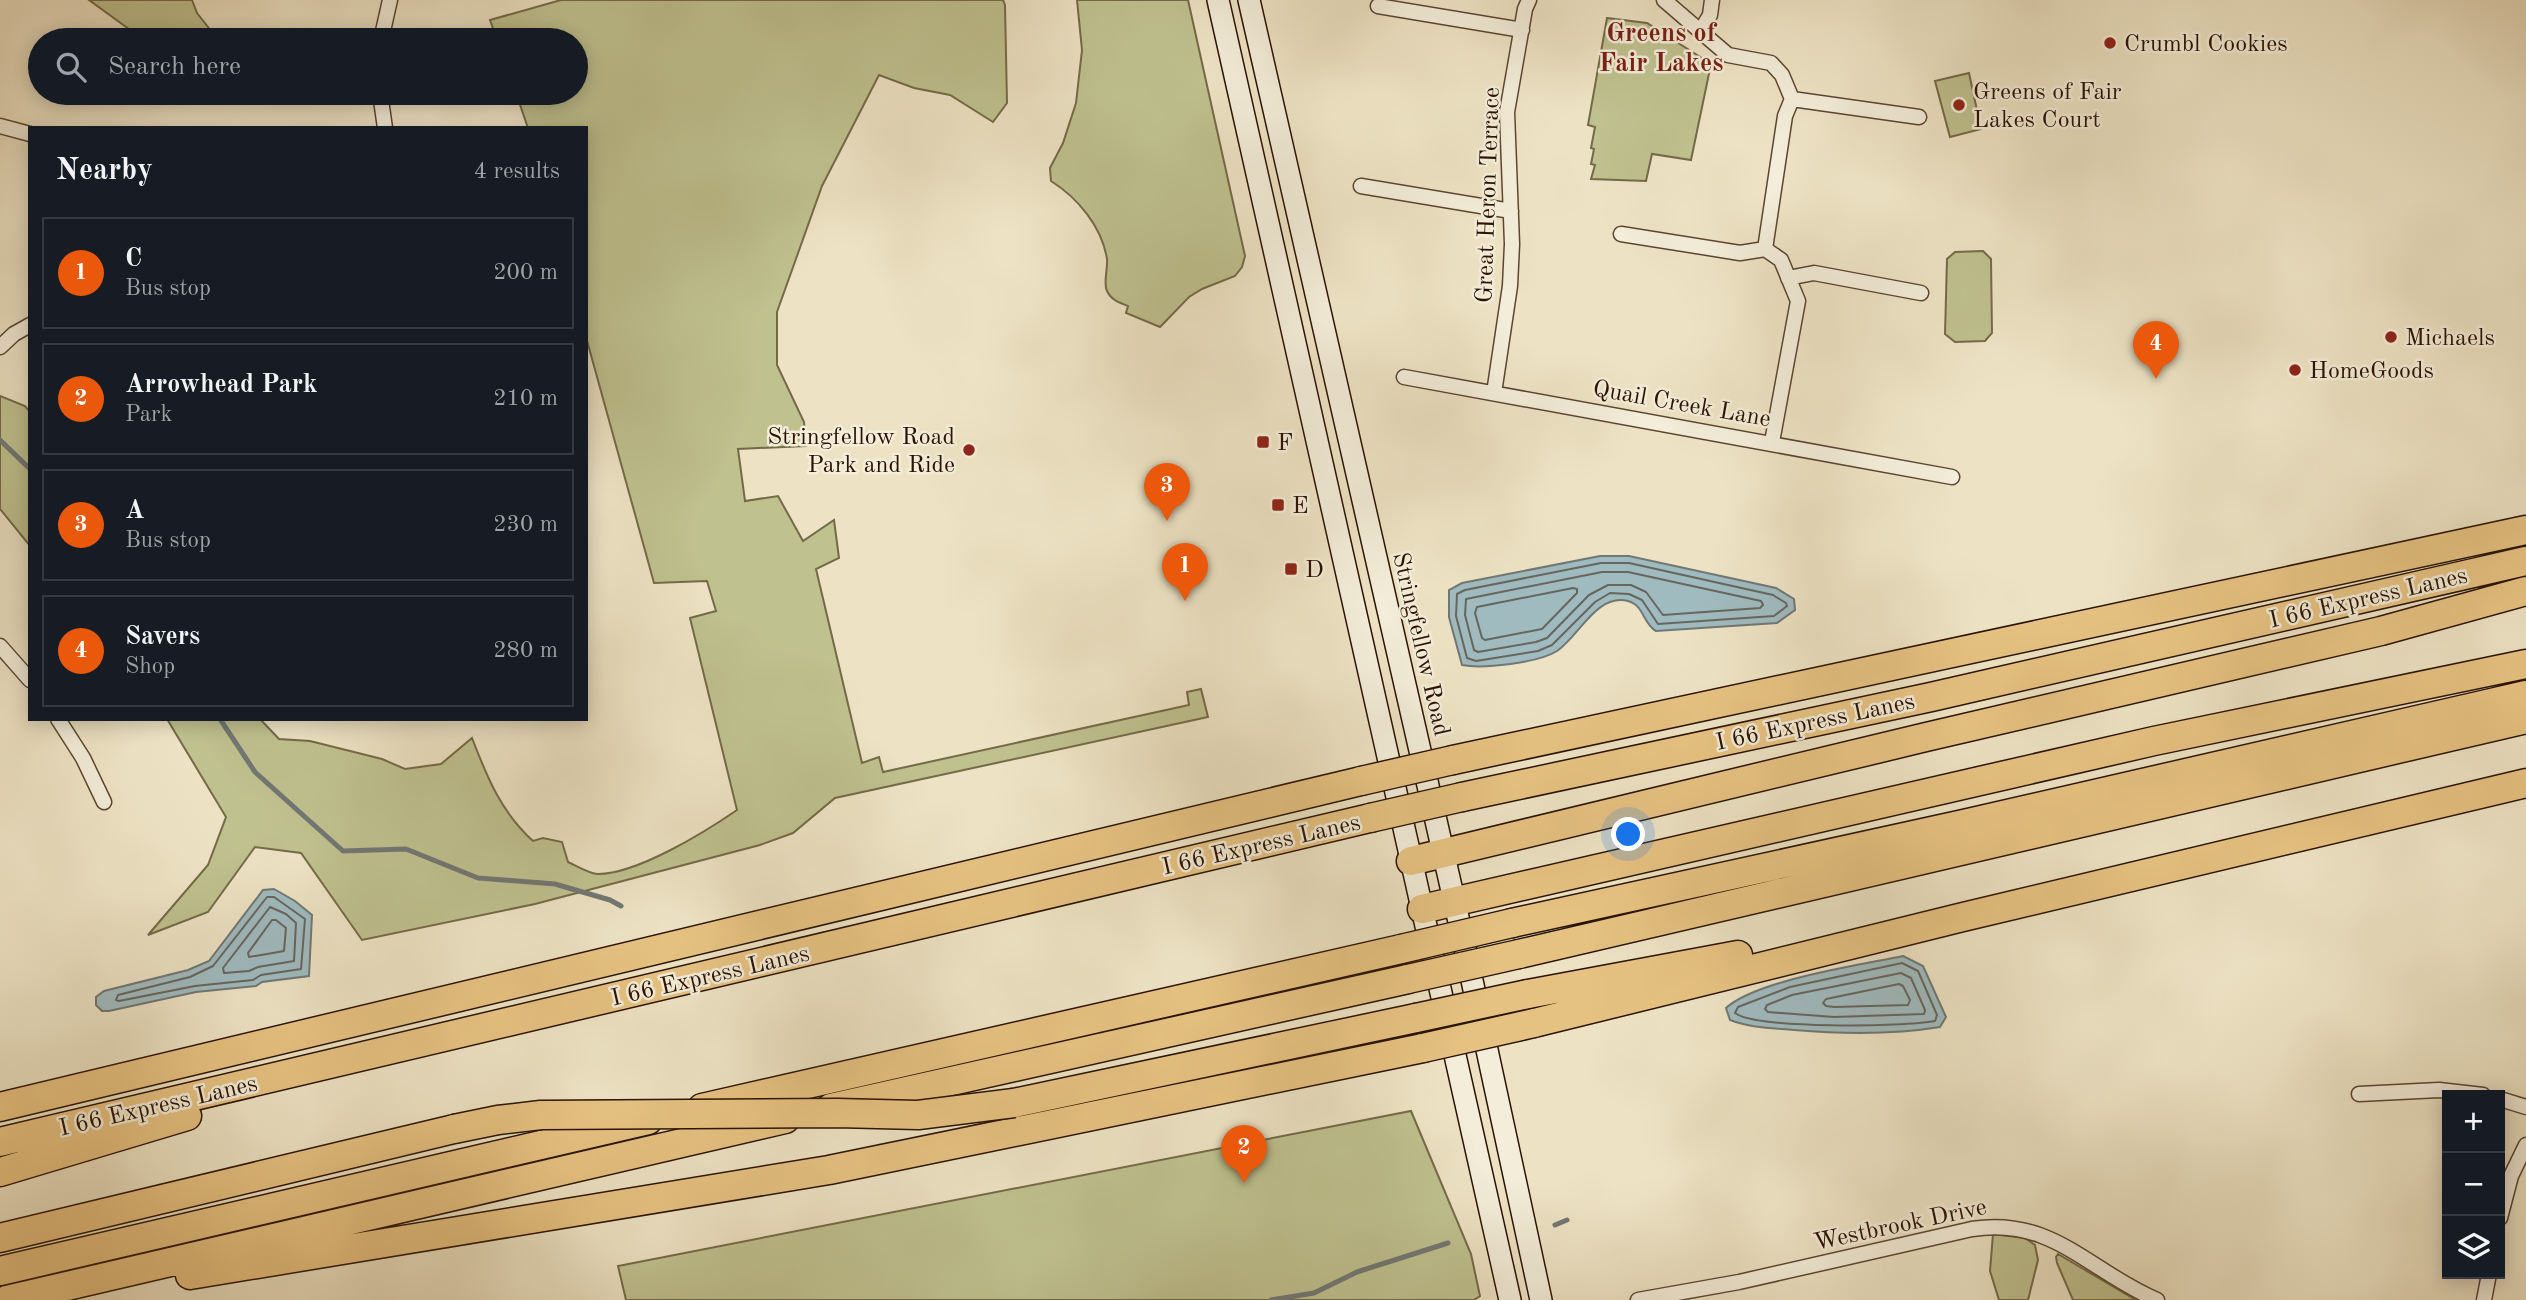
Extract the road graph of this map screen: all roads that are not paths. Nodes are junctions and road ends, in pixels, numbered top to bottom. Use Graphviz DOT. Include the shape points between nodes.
graph roads {
  1 [pos="390,0"];
  2 [pos="1218,0"];
  3 [pos="1249,0"];
  4 [pos="1529,0"];
  5 [pos="1664,0"];
  6 [pos="1712,0"];
  7 [pos="1378,6"];
  8 [pos="384,28"];
  9 [pos="1522,30"];
  10 [pos="1701,30"];
  11 [pos="1792,99"];
  12 [pos="382,105"];
  13 [pos="1919,117"];
  14 [pos="0,126"];
  15 [pos="385,126"];
  16 [pos="28,133"];
  17 [pos="1361,186"];
  18 [pos="1511,211"];
  19 [pos="1621,234"];
  20 [pos="1765,249"];
  21 [pos="1788,278"];
  22 [pos="1921,293"];
  23 [pos="28,326"];
  24 [pos="0,347"];
  25 [pos="1404,377"];
  26 [pos="1494,393"];
  27 [pos="1772,442"];
  28 [pos="1952,477"];
  29 [pos="2526,523"];
  30 [pos="2526,530"];
  31 [pos="2478,541"];
  32 [pos="2526,561"];
  33 [pos="2526,591"];
  34 [pos="0,646"];
  35 [pos="2526,664"];
  36 [pos="28,678"];
  37 [pos="2526,695"];
  38 [pos="2526,719"];
  39 [pos="59,721"];
  40 [pos="2526,783"];
  41 [pos="104,802"];
  42 [pos="1443,854"];
  43 [pos="1411,861"];
  44 [pos="1454,902"];
  45 [pos="1422,909"];
  46 [pos="1963,917"];
  47 [pos="468,1032"];
  48 [pos="2442,1090"];
  49 [pos="2359,1094"];
  50 [pos="2505,1101"];
  51 [pos="0,1107"];
  52 [pos="2526,1107"];
  53 [pos="0,1142"];
  54 [pos="2526,1145"];
  55 [pos="0,1172"];
  56 [pos="2501,1216"];
  57 [pos="0,1238"];
  58 [pos="0,1271"];
  59 [pos="2488,1279"];
  60 [pos="7,1300"];
  61 [pos="35,1300"];
  62 [pos="1510,1300"];
  63 [pos="1541,1300"];
  64 [pos="1638,1300"];
  65 [pos="2157,1300"];
  66 [pos="2484,1300"];
  1 -- 8 [label="street"];
  2 -- 43 [label="main road"];
  3 -- 42 [label="main road, Stringfellow Road"];
  4 -- 9 [label="street, Great Heron Terrace"];
  5 -- 10 [label="street"];
  6 -- 10 [label="street"];
  7 -- 9 [label="street"];
  9 -- 18 [label="street, Great Heron Terrace" via="1507,112"];
  10 -- 11 [label="street" via="1728,55 1771,63"];
  11 -- 13 [label="street"];
  11 -- 20 [label="street" via="1785,116"];
  12 -- 15 [label="street"];
  14 -- 16 [label="street"];
  17 -- 18 [label="street"];
  18 -- 26 [label="street, Great Heron Terrace" via="1510,286"];
  19 -- 20 [label="street" via="1740,253"];
  20 -- 21 [label="street" via="1781,260"];
  21 -- 22 [label="street" via="1814,272"];
  21 -- 27 [label="street" via="1798,301"];
  23 -- 24 [label="street"];
  25 -- 26 [label="street, Quail Creek Lane"];
  26 -- 27 [label="street, Quail Creek Lane"];
  27 -- 28 [label="street, Quail Creek Lane"];
  29 -- 31 [label="highway"];
  30 -- 31 [label="highway"];
  31 -- 51 [label="highway, bridge" via="1361,781"];
  32 -- 47 [label="highway, I 66 Express Lanes, bridge" via="1370,818"];
  33 -- 42 [label="highway" via="2381,631"];
  34 -- 36 [label="street"];
  35 -- 44 [label="highway" via="2154,741"];
  37 -- 58 [label="highway, bridge"];
  38 -- 60 [label="highway, bridge"];
  39 -- 41 [label="street"];
  40 -- 46 [label="highway"];
  42 -- 43 [label="highway"];
  42 -- 44 [label="main road, Stringfellow Road"];
  43 -- 45 [label="main road"];
  44 -- 45 [label="highway"];
  44 -- 63 [label="main road, Stringfellow Road"];
  45 -- 62 [label="main road"];
  46 -- 57 [label="highway, bridge" via="1528,994 1014,1103 918,1115 541,1115 498,1120"];
  46 -- 61 [label="highway, bridge" via="1423,1048 829,1170"];
  47 -- 53 [label="highway, I 66 Express Lanes"];
  47 -- 55 [label="highway"];
  48 -- 49 [label="street"];
  50 -- 52 [label="street"];
  54 -- 56 [label="street" via="2511,1176"];
  59 -- 66 [label="street"];
  64 -- 65 [label="street, Westbrook Drive" via="1997,1226 2038,1233 2058,1242"];
}
